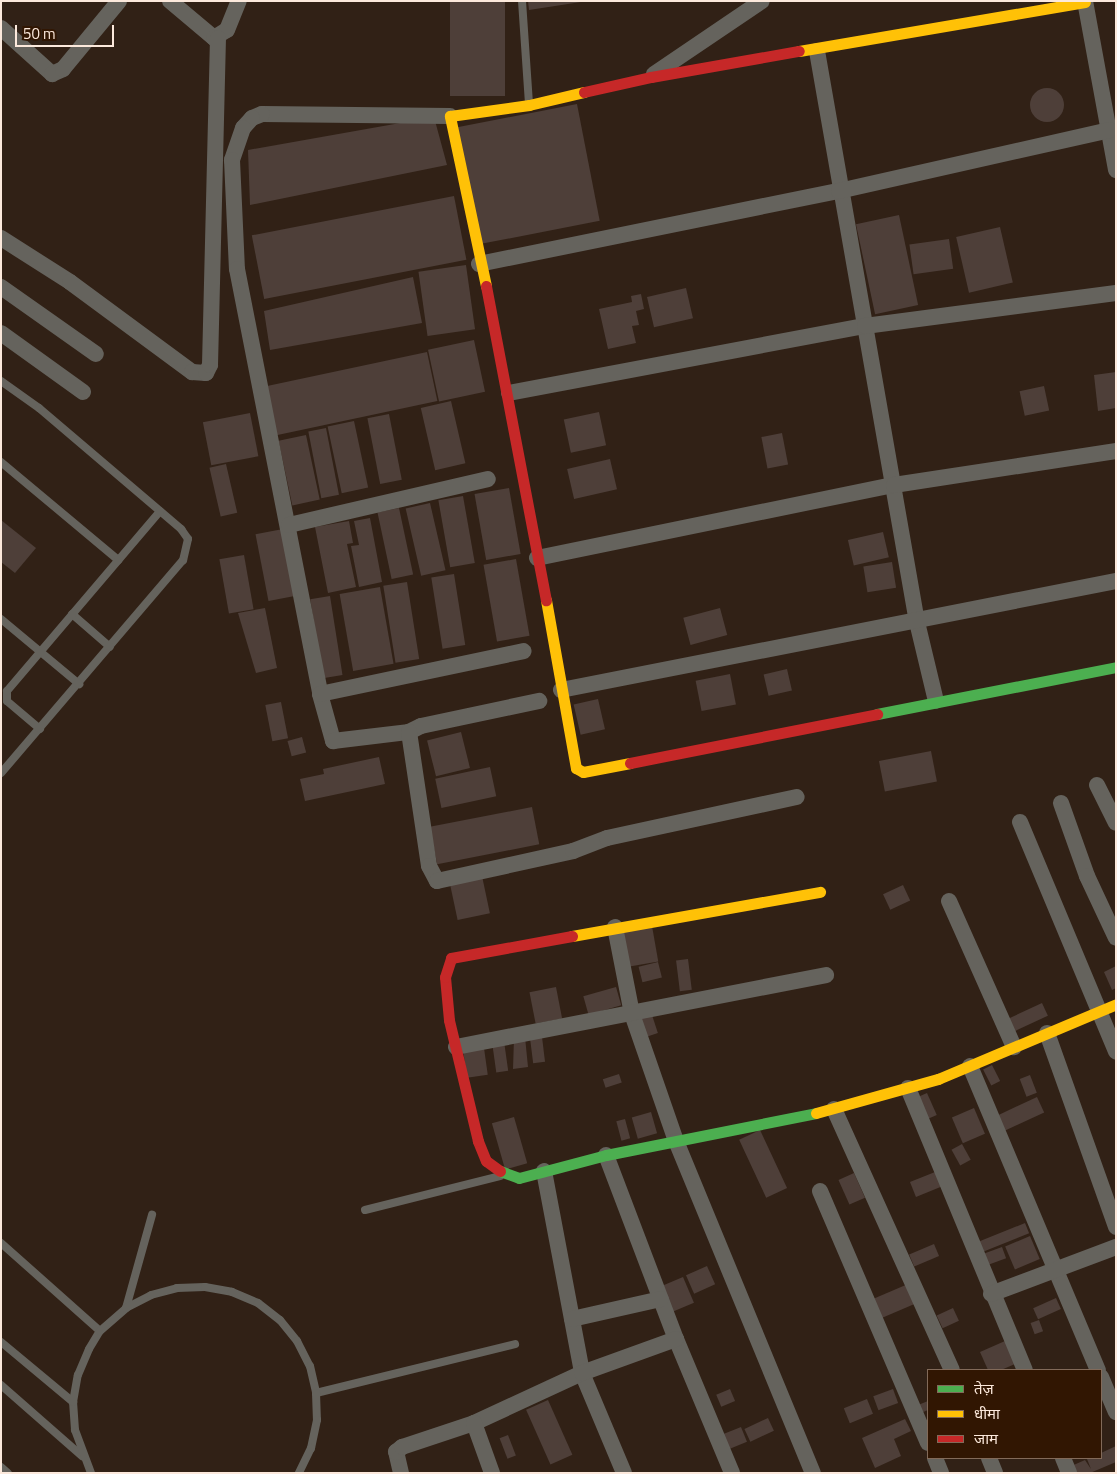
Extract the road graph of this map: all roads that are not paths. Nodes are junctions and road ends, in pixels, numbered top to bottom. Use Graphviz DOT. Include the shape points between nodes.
graph roads {
  1 [pos="119,1"];
  2 [pos="170,1"];
  3 [pos="239,1"];
  4 [pos="522,1"];
  5 [pos="762,1"];
  6 [pos="1085,2"];
  7 [pos="1,28"];
  8 [pos="218,38"];
  9 [pos="817,51"];
  10 [pos="651,77"];
  11 [pos="529,105"];
  12 [pos="450,116"];
  13 [pos="1109,130"];
  14 [pos="1116,170"];
  15 [pos="839,191"];
  16 [pos="1,238"];
  17 [pos="479,264"];
  18 [pos="1,287"];
  19 [pos="1116,293"];
  20 [pos="865,326"];
  21 [pos="1,333"];
  22 [pos="96,354"];
  23 [pos="1,381"];
  24 [pos="83,392"];
  25 [pos="509,393"];
  26 [pos="1116,451"];
  27 [pos="1,462"];
  28 [pos="488,479"];
  29 [pos="894,485"];
  30 [pos="160,511"];
  31 [pos="289,525"];
  32 [pos="538,558"];
  33 [pos="118,560"];
  34 [pos="1116,581"];
  35 [pos="72,614"];
  36 [pos="1,619"];
  37 [pos="917,622"];
  38 [pos="110,647"];
  39 [pos="40,651"];
  40 [pos="524,651"];
  41 [pos="1116,667"];
  42 [pos="79,684"];
  43 [pos="561,690"];
  44 [pos="320,694"];
  45 [pos="3,695"];
  46 [pos="538,701"];
  47 [pos="936,701"];
  48 [pos="40,729"];
  49 [pos="409,732"];
  50 [pos="1,773"];
  51 [pos="1097,785"];
  52 [pos="797,797"];
  53 [pos="1061,803"];
  54 [pos="1020,822"];
  55 [pos="1116,823"];
  56 [pos="820,892"];
  57 [pos="949,901"];
  58 [pos="615,927"];
  59 [pos="1116,938"];
  60 [pos="826,975"];
  61 [pos="1116,1004"];
  62 [pos="1098,1012"];
  63 [pos="632,1014"];
  64 [pos="1047,1034"];
  65 [pos="456,1047"];
  66 [pos="1014,1047"];
  67 [pos="1116,1052"];
  68 [pos="970,1066"];
  69 [pos="908,1088"];
  70 [pos="834,1109"];
  71 [pos="676,1140"];
  72 [pos="606,1155"];
  73 [pos="544,1171"];
  74 [pos="505,1175"];
  75 [pos="820,1191"];
  76 [pos="365,1210"];
  77 [pos="152,1215"];
  78 [pos="1116,1227"];
  79 [pos="1,1244"];
  80 [pos="1116,1247"];
  81 [pos="1054,1268"];
  82 [pos="991,1294"];
  83 [pos="661,1299"];
  84 [pos="126,1308"];
  85 [pos="572,1320"];
  86 [pos="100,1331"];
  87 [pos="676,1339"];
  88 [pos="1,1342"];
  89 [pos="515,1344"];
  90 [pos="952,1369"];
  91 [pos="1025,1369"];
  92 [pos="1098,1369"];
  93 [pos="582,1373"];
  94 [pos="1102,1379"];
  95 [pos="1,1385"];
  96 [pos="316,1393"];
  97 [pos="73,1402"];
  98 [pos="1116,1412"];
  99 [pos="474,1423"];
  100 [pos="927,1440"];
  101 [pos="82,1456"];
  102 [pos="989,1459"];
  103 [pos="1063,1459"];
  104 [pos="1,1467"];
  105 [pos="8,1473"];
  106 [pos="91,1473"];
  107 [pos="299,1473"];
  108 [pos="401,1473"];
  109 [pos="492,1473"];
  110 [pos="624,1473"];
  111 [pos="732,1473"];
  112 [pos="812,1473"];
  113 [pos="995,1473"];
  114 [pos="1068,1473"];
  1 -- 7 [label="street" via="63,68 52,74"];
  2 -- 8 [label="street" via="210,36"];
  3 -- 8 [label="street" via="227,30"];
  4 -- 11 [label="lane"];
  5 -- 10 [label="street"];
  6 -- 9 [label="street"];
  6 -- 13 [label="street"];
  8 -- 16 [label="street" via="210,365 206,373 192,372 70,282"];
  9 -- 10 [label="street"];
  9 -- 15 [label="street"];
  10 -- 11 [label="street"];
  11 -- 12 [label="street"];
  12 -- 17 [label="street"];
  12 -- 31 [label="street" via="262,114 252,118 243,128 232,160 237,269"];
  13 -- 14 [label="street"];
  13 -- 15 [label="street"];
  15 -- 17 [label="street"];
  15 -- 20 [label="street"];
  17 -- 25 [label="street"];
  18 -- 22 [label="street"];
  19 -- 20 [label="street"];
  20 -- 25 [label="street"];
  20 -- 29 [label="street"];
  21 -- 24 [label="street"];
  23 -- 30 [label="lane" via="39,408"];
  25 -- 32 [label="street"];
  26 -- 29 [label="street"];
  27 -- 33 [label="lane"];
  28 -- 31 [label="street"];
  29 -- 32 [label="street"];
  29 -- 37 [label="street"];
  30 -- 33 [label="lane"];
  30 -- 38 [label="lane" via="181,529 188,539 188,549 183,560"];
  31 -- 44 [label="street"];
  32 -- 43 [label="street"];
  33 -- 35 [label="lane"];
  34 -- 37 [label="street"];
  35 -- 38 [label="lane"];
  35 -- 39 [label="lane"];
  36 -- 39 [label="lane"];
  37 -- 43 [label="street"];
  37 -- 47 [label="street"];
  38 -- 42 [label="lane"];
  39 -- 42 [label="lane"];
  39 -- 45 [label="lane"];
  40 -- 44 [label="street"];
  41 -- 47 [label="street"];
  42 -- 48 [label="lane"];
  43 -- 47 [label="street" via="573,762 583,772"];
  44 -- 49 [label="street" via="332,741"];
  45 -- 48 [label="lane"];
  46 -- 49 [label="street" via="421,726"];
  48 -- 50 [label="lane"];
  49 -- 52 [label="street" via="429,866 437,881 573,851 607,838"];
  51 -- 55 [label="street"];
  53 -- 59 [label="street" via="1087,876"];
  54 -- 62 [label="street"];
  56 -- 58 [label="street"];
  57 -- 66 [label="street"];
  58 -- 63 [label="street"];
  58 -- 65 [label="street" via="451,958 445,976 449,1020"];
  60 -- 63 [label="street"];
  61 -- 62 [label="street"];
  62 -- 64 [label="street"];
  62 -- 67 [label="street"];
  63 -- 65 [label="street"];
  63 -- 71 [label="street"];
  64 -- 66 [label="street"];
  64 -- 78 [label="street"];
  65 -- 74 [label="street" via="478,1141 486,1161"];
  66 -- 68 [label="street"];
  68 -- 69 [label="street"];
  68 -- 81 [label="street"];
  69 -- 70 [label="street"];
  69 -- 82 [label="street"];
  70 -- 71 [label="street"];
  70 -- 90 [label="street"];
  71 -- 72 [label="street"];
  71 -- 112 [label="street"];
  72 -- 73 [label="street"];
  72 -- 83 [label="street"];
  73 -- 74 [label="street" via="519,1178"];
  73 -- 85 [label="street"];
  74 -- 76 [label="lane"];
  75 -- 100 [label="street"];
  77 -- 84 [label="lane"];
  79 -- 86 [label="lane"];
  80 -- 81 [label="street"];
  81 -- 82 [label="street"];
  81 -- 92 [label="street"];
  82 -- 91 [label="street"];
  83 -- 85 [label="street"];
  83 -- 87 [label="street"];
  84 -- 86 [label="lane"];
  84 -- 96 [label="lane" via="160,1293 205,1287 232,1292 258,1303 280,1320 297,1341 310,1366"];
  85 -- 93 [label="street"];
  86 -- 97 [label="lane" via="78,1375"];
  87 -- 93 [label="street"];
  87 -- 111 [label="street"];
  88 -- 97 [label="lane"];
  89 -- 96 [label="lane"];
  93 -- 99 [label="street"];
  93 -- 110 [label="street"];
  94 -- 98 [label="street"];
  95 -- 101 [label="lane"];
  96 -- 107 [label="lane" via="317,1420 311,1448"];
  97 -- 101 [label="lane" via="75,1430"];
  99 -- 108 [label="street" via="402,1446 396,1452"];
  99 -- 109 [label="street"];
  101 -- 106 [label="lane"];
  102 -- 113 [label="street"];
  103 -- 114 [label="street"];
  104 -- 105 [label="lane"];
}
